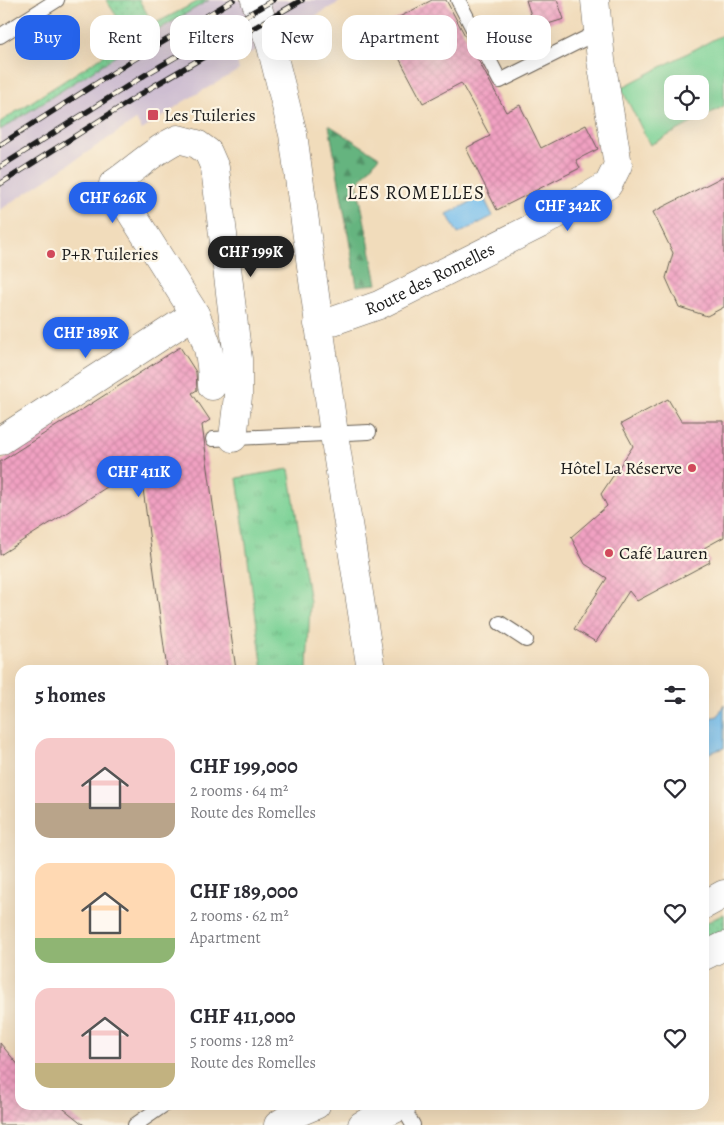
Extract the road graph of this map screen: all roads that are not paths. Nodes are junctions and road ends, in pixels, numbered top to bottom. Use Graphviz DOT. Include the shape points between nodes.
graph roads {
  1 [pos="57,0"];
  2 [pos="255,0"];
  3 [pos="458,0"];
  4 [pos="595,0"];
  5 [pos="598,32"];
  6 [pos="0,36"];
  7 [pos="195,314"];
  8 [pos="318,324"];
  9 [pos="212,386"];
  10 [pos="369,432"];
  11 [pos="334,434"];
  12 [pos="223,438"];
  13 [pos="0,441"];
  14 [pos="500,624"];
  15 [pos="526,640"];
  16 [pos="370,665"];
  17 [pos="724,894"];
  18 [pos="709,902"];
  19 [pos="724,946"];
  20 [pos="709,954"];
  21 [pos="157,1110"];
  22 [pos="392,1110"];
  23 [pos="405,1110"];
  24 [pos="135,1125"];
  25 [pos="362,1125"];
  26 [pos="413,1125"];
  1 -- 6 [label="lane"];
  2 -- 8 [label="street" via="271,46 293,134"];
  3 -- 5 [label="lane" via="500,81"];
  4 -- 5 [label="street, Route des Romelles"];
  5 -- 8 [label="street, Route des Romelles" via="618,165 608,185 540,224 379,305"];
  7 -- 9 [label="street" via="212,362"];
  7 -- 12 [label="street" via="113,184 161,146 178,139 197,144 208,152 215,168 238,359 238,396"];
  7 -- 13 [label="street"];
  8 -- 11 [label="street"];
  10 -- 11 [label="lane"];
  11 -- 12 [label="lane"];
  11 -- 16 [label="street"];
  14 -- 15 [label="lane"];
  17 -- 18 [label="street"];
  19 -- 20 [label="street"];
  21 -- 24 [label="lane"];
  22 -- 25 [label="street"];
  23 -- 26 [label="lane"];
}
